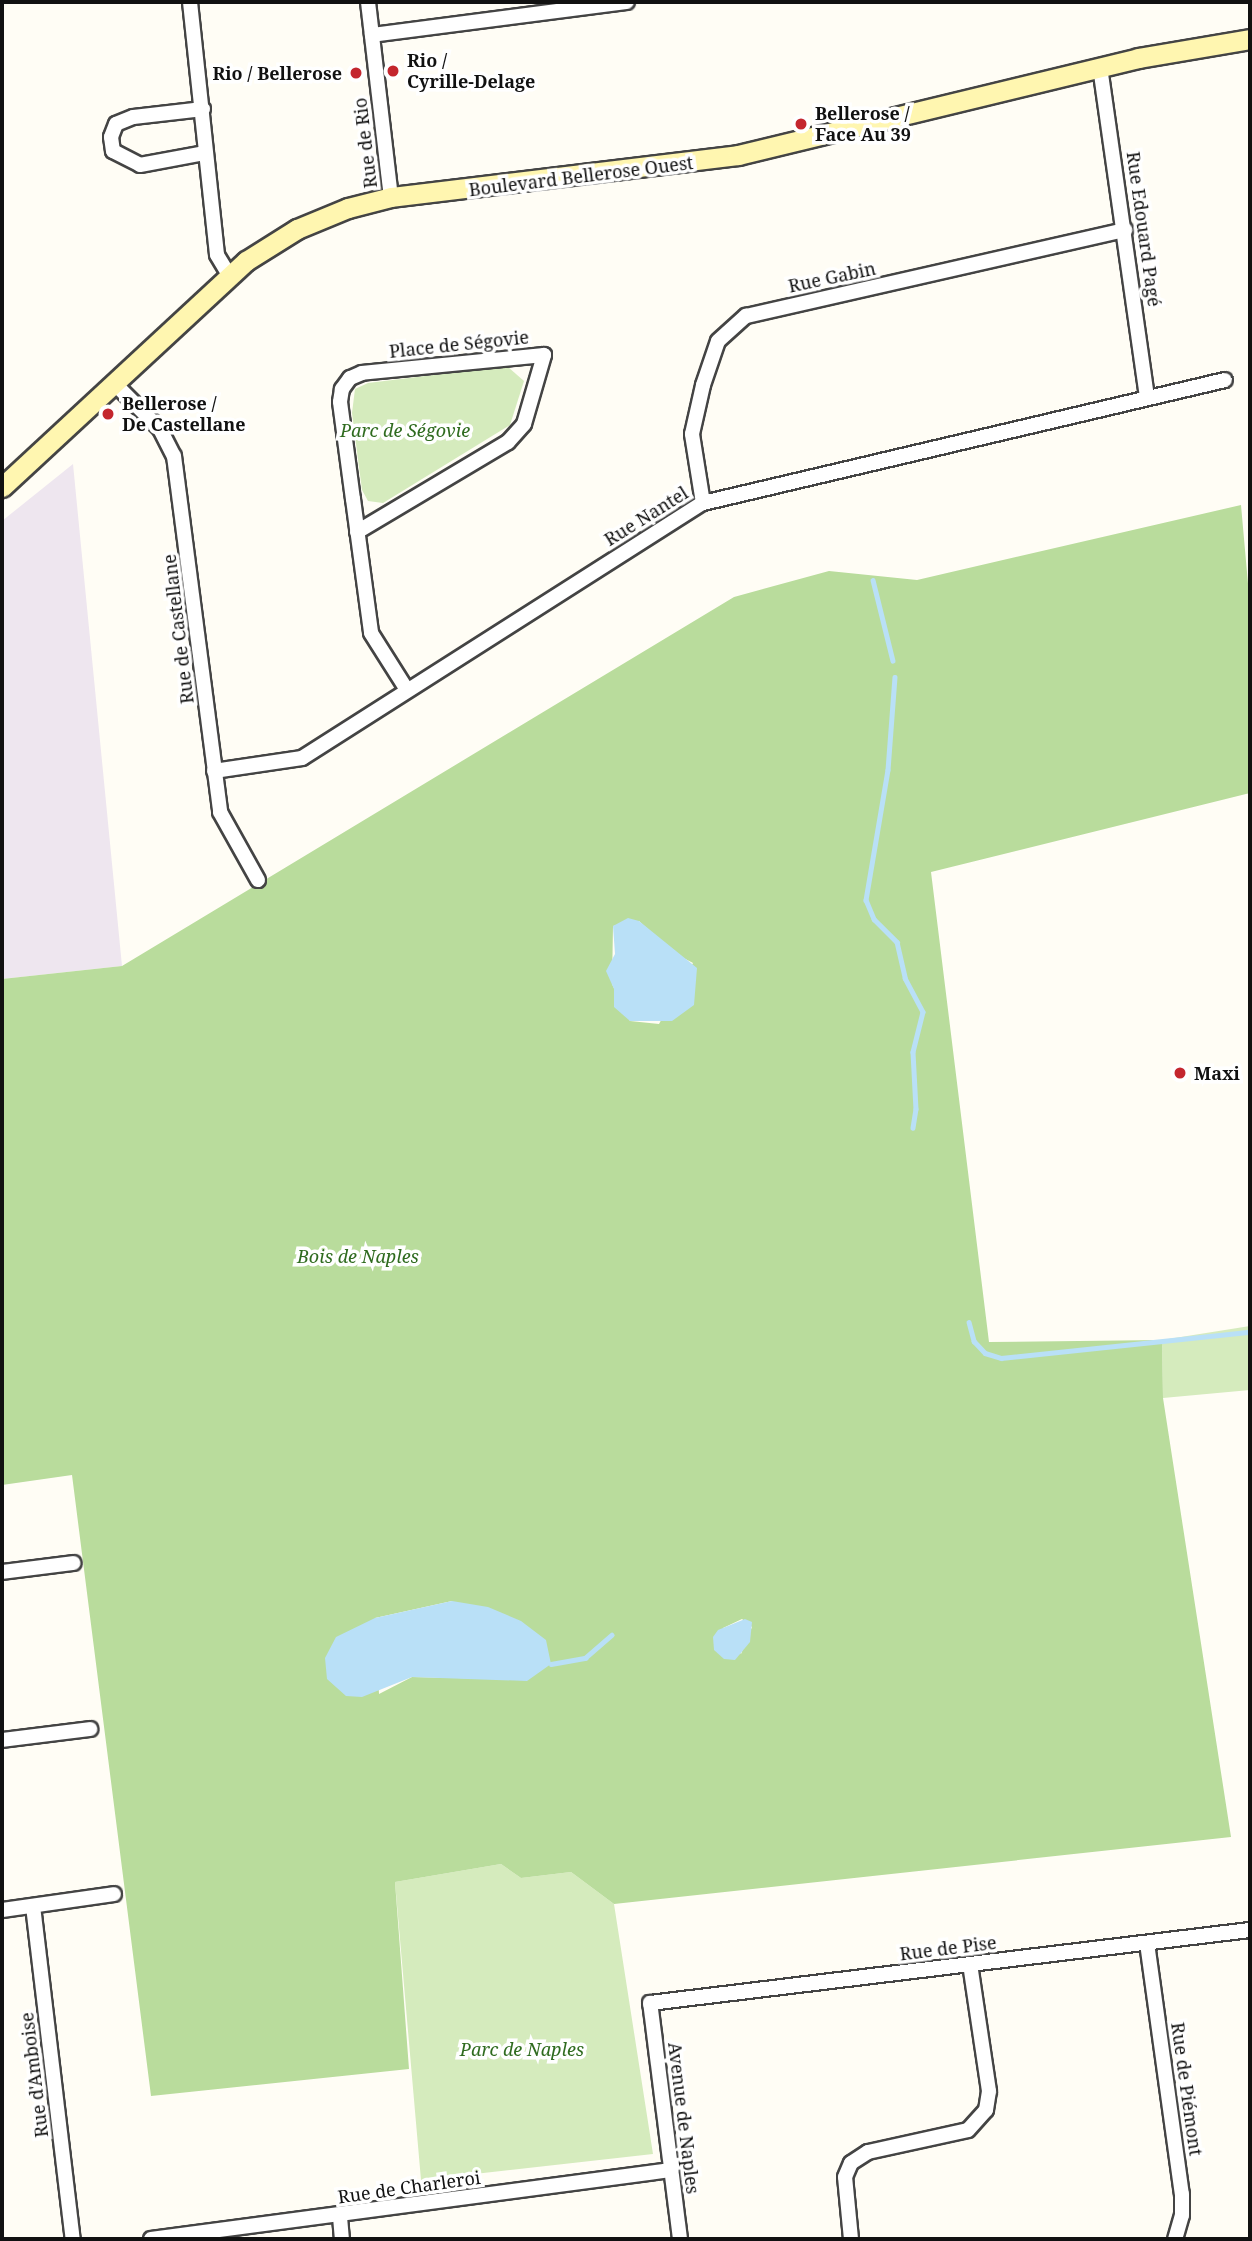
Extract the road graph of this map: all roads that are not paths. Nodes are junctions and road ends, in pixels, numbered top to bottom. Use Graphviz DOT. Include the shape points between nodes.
graph roads {
  1 [pos="190,2"];
  2 [pos="368,2"];
  3 [pos="627,2"];
  4 [pos="538,8"];
  5 [pos="372,35"];
  6 [pos="1250,38"];
  7 [pos="1100,67"];
  8 [pos="203,109"];
  9 [pos="204,153"];
  10 [pos="391,197"];
  11 [pos="1125,230"];
  12 [pos="229,275"];
  13 [pos="1225,380"];
  14 [pos="115,384"];
  15 [pos="1147,397"];
  16 [pos="2,487"];
  17 [pos="703,503"];
  18 [pos="358,532"];
  19 [pos="407,690"];
  20 [pos="214,771"];
  21 [pos="258,880"];
  22 [pos="73,1563"];
  23 [pos="2,1572"];
  24 [pos="90,1729"];
  25 [pos="2,1740"];
  26 [pos="114,1894"];
  27 [pos="33,1906"];
  28 [pos="2,1910"];
  29 [pos="1250,1930"];
  30 [pos="1147,1943"];
  31 [pos="970,1964"];
  32 [pos="650,2003"];
  33 [pos="671,2170"];
  34 [pos="340,2217"];
  35 [pos="173,2238"];
  36 [pos="73,2239"];
  37 [pos="151,2239"];
  38 [pos="342,2239"];
  39 [pos="680,2239"];
  40 [pos="850,2239"];
  41 [pos="1175,2239"];
  1 -- 8 [label="street"];
  2 -- 5 [label="street, Rue de Rio"];
  3 -- 4 [label="street"];
  4 -- 5 [label="street"];
  5 -- 10 [label="street, Rue de Rio"];
  6 -- 7 [label="street, Boulevard Bellerose Ouest"];
  7 -- 10 [label="street, Boulevard Bellerose Ouest" via="746,154"];
  7 -- 11 [label="street, Rue Edouard Pagé"];
  8 -- 9 [label="street"];
  8 -- 9 [label="street" via="133,117 116,124 111,137 113,151 140,165"];
  9 -- 12 [label="street" via="217,255"];
  10 -- 12 [label="street, Boulevard Bellerose Ouest" via="297,229"];
  11 -- 15 [label="street, Rue Edouard Pagé"];
  11 -- 17 [label="street, Rue Gabin" via="746,316 718,341 703,385 692,434"];
  12 -- 14 [label="street, Boulevard Bellerose Ouest"];
  13 -- 15 [label="street, Rue Nantel"];
  14 -- 16 [label="street, Boulevard Bellerose Ouest"];
  14 -- 20 [label="street, Rue de Castellane" via="160,429 177,463"];
  15 -- 17 [label="street, Rue Nantel"];
  17 -- 19 [label="street, Rue Nantel"];
  18 -- 18 [label="street, Place de Ségovie" via="340,398 350,379 374,372 544,355 524,424 508,442"];
  18 -- 19 [label="street, Place de Ségovie" via="371,633"];
  19 -- 20 [label="street, Rue Nantel" via="302,758"];
  20 -- 21 [label="street, Rue de Castellane" via="225,826"];
  22 -- 23 [label="street"];
  24 -- 25 [label="street"];
  26 -- 27 [label="street"];
  27 -- 28 [label="street"];
  27 -- 36 [label="street, Rue d'Amboise"];
  29 -- 30 [label="street, Rue de Pise"];
  30 -- 31 [label="street, Rue de Pise"];
  30 -- 41 [label="street, Rue de Piémont" via="1182,2194"];
  31 -- 32 [label="street, Rue de Pise"];
  31 -- 40 [label="street" via="989,2091 986,2110 968,2130 868,2152 851,2163 845,2177"];
  32 -- 33 [label="street, Avenue de Naples"];
  33 -- 34 [label="street, Rue de Charleroi"];
  33 -- 39 [label="street, Avenue de Naples"];
  34 -- 35 [label="street, Rue de Charleroi"];
  34 -- 38 [label="street"];
  35 -- 37 [label="street, Rue de Charleroi"];
}
